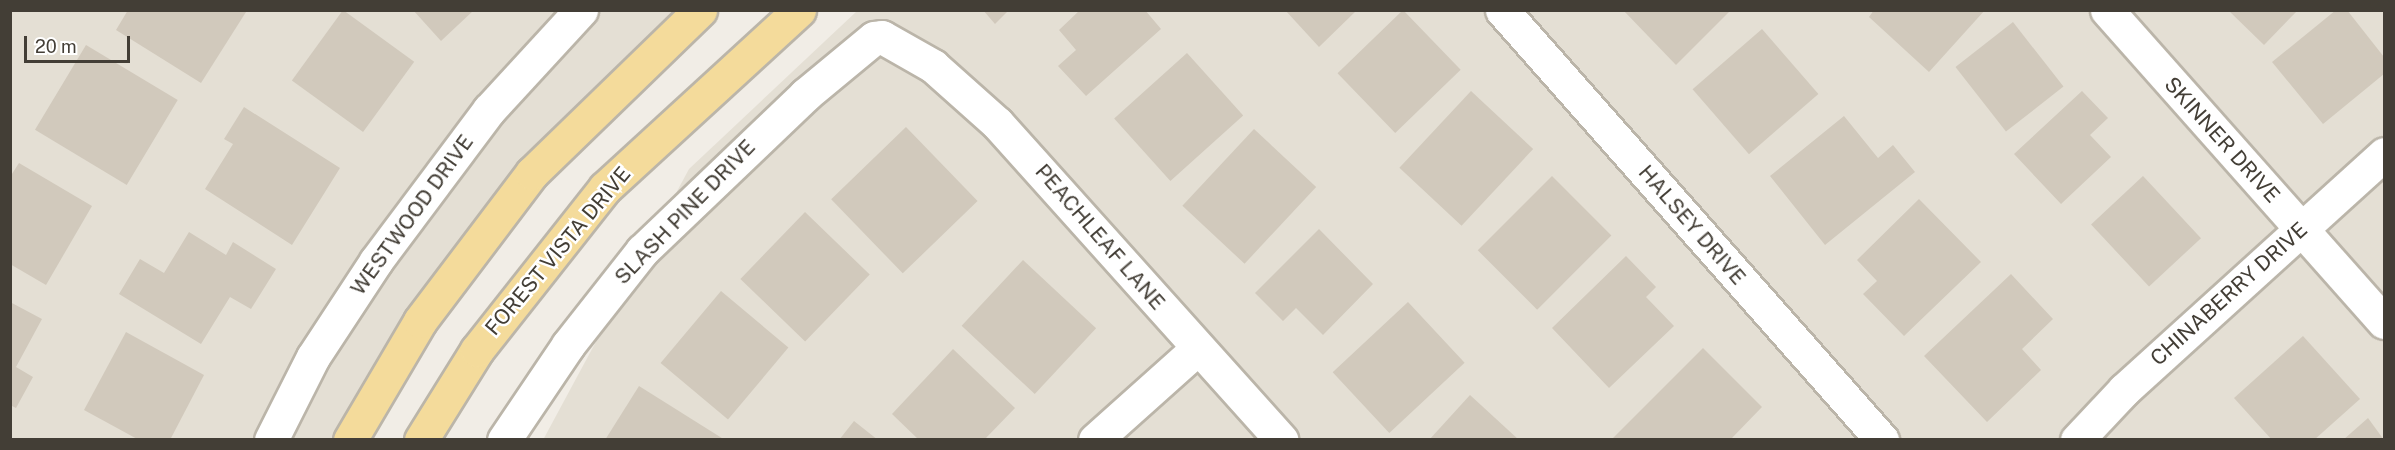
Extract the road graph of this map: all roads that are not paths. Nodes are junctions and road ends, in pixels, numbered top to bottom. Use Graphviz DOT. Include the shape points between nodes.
graph roads {
  1 [pos="581,10"];
  2 [pos="700,10"];
  3 [pos="799,10"];
  4 [pos="1502,10"];
  5 [pos="2107,10"];
  6 [pos="907,47"];
  7 [pos="2385,154"];
  8 [pos="2301,229"];
  9 [pos="2385,322"];
  10 [pos="1198,348"];
  11 [pos="272,440"];
  12 [pos="350,440"];
  13 [pos="421,440"];
  14 [pos="504,440"];
  15 [pos="1095,440"];
  16 [pos="1281,440"];
  17 [pos="1882,440"];
  18 [pos="2077,440"];
  1 -- 11 [label="street, WESTWOOD DRIVE" via="489,110 376,261 313,357"];
  2 -- 12 [label="main road" via="532,173 420,321"];
  3 -- 13 [label="main road, FOREST VISTA DRIVE" via="605,188 477,350"];
  4 -- 17 [label="street, HALSEY DRIVE"];
  5 -- 8 [label="street, SKINNER DRIVE"];
  6 -- 10 [label="street, PEACHLEAF LANE" via="997,123"];
  6 -- 14 [label="street, SLASH PINE DRIVE" via="874,38 739,154 604,297"];
  7 -- 8 [label="street, CHINABERRY DRIVE"];
  8 -- 9 [label="street, SKINNER DRIVE"];
  8 -- 18 [label="street, CHINABERRY DRIVE"];
  10 -- 15 [label="street"];
  10 -- 16 [label="street, PEACHLEAF LANE"];
}
